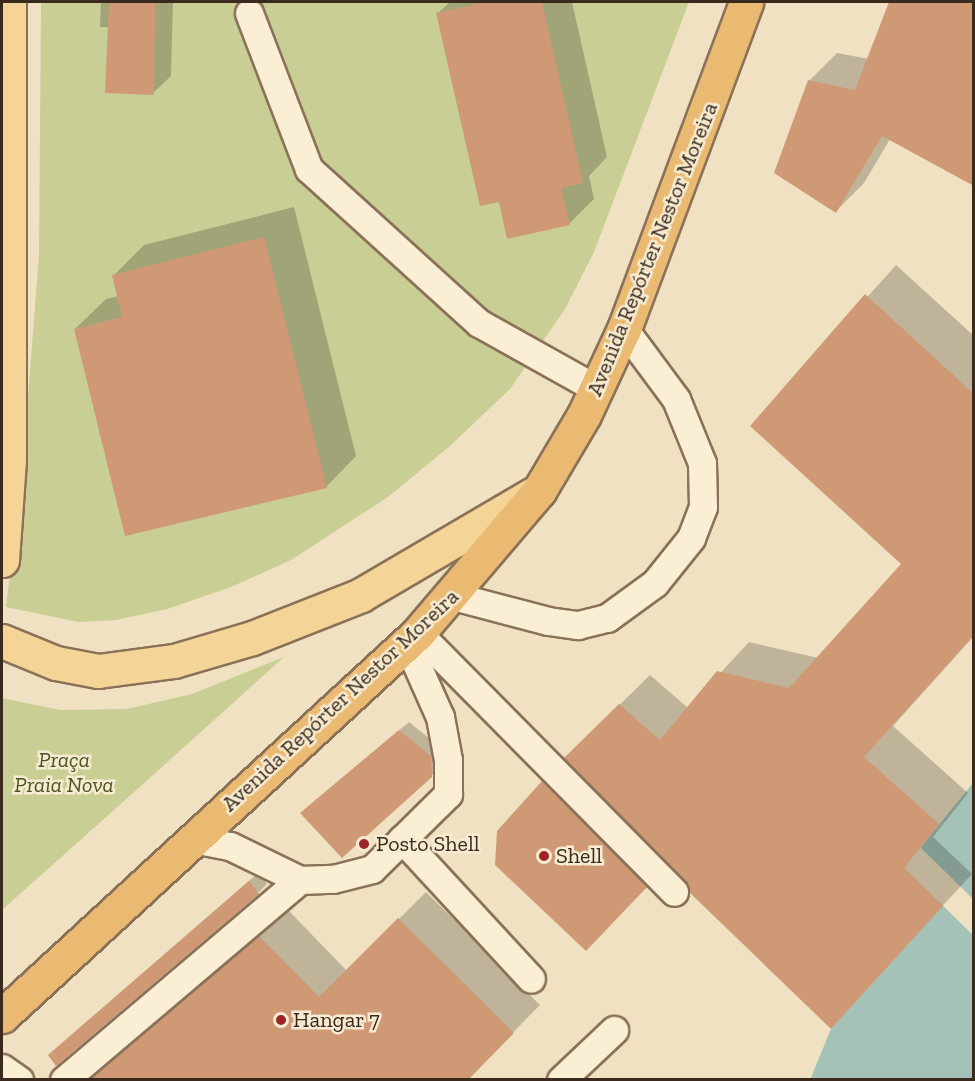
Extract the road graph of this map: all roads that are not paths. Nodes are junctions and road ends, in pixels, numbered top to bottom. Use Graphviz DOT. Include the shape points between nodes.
graph roads {
  1 [pos="9,2"];
  2 [pos="746,2"];
  3 [pos="249,13"];
  4 [pos="624,329"];
  5 [pos="597,389"];
  6 [pos="539,490"];
  7 [pos="2,560"];
  8 [pos="453,596"];
  9 [pos="412,638"];
  10 [pos="2,641"];
  11 [pos="193,839"];
  12 [pos="402,839"];
  13 [pos="300,880"];
  14 [pos="674,892"];
  15 [pos="531,979"];
  16 [pos="2,1016"];
  17 [pos="614,1030"];
  18 [pos="2,1068"];
  19 [pos="19,1080"];
  20 [pos="64,1080"];
  21 [pos="561,1080"];
  1 -- 7 [label="main road" via="9,460"];
  2 -- 4 [label="highway, Avenida Repórter Nestor Moreira"];
  3 -- 5 [label="lane" via="309,169 479,323"];
  4 -- 5 [label="highway, Avenida Repórter Nestor Moreira"];
  4 -- 8 [label="lane" via="676,399 702,463 703,507 691,538 655,583 607,618 578,625 548,621"];
  5 -- 6 [label="highway, Avenida Repórter Nestor Moreira"];
  6 -- 8 [label="highway, Avenida Repórter Nestor Moreira"];
  6 -- 10 [label="main road" via="361,595 252,638 136,669 98,671 56,663"];
  8 -- 9 [label="highway, Avenida Repórter Nestor Moreira"];
  9 -- 11 [label="highway, Avenida Repórter Nestor Moreira"];
  9 -- 12 [label="lane" via="440,717 448,760 448,794"];
  9 -- 14 [label="lane"];
  11 -- 13 [label="lane" via="230,846"];
  11 -- 16 [label="highway, Avenida Repórter Nestor Moreira"];
  12 -- 13 [label="lane" via="372,869 333,879"];
  12 -- 15 [label="lane"];
  13 -- 20 [label="lane"];
  17 -- 21 [label="lane"];
  18 -- 19 [label="lane"];
}
